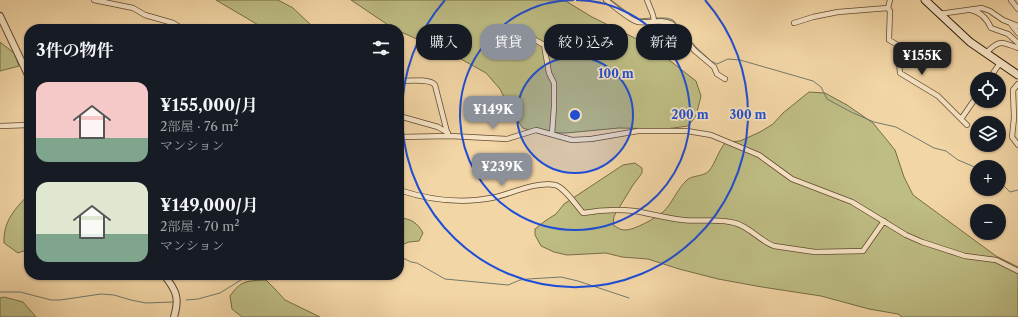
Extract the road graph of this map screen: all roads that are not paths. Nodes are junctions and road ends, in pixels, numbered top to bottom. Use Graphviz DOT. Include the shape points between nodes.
graph roads {
  1 [pos="94,0"];
  2 [pos="606,0"];
  3 [pos="648,0"];
  4 [pos="890,0"];
  5 [pos="925,0"];
  6 [pos="1011,0"];
  7 [pos="115,2"];
  8 [pos="888,8"];
  9 [pos="965,9"];
  10 [pos="1018,9"];
  11 [pos="939,14"];
  12 [pos="0,16"];
  13 [pos="653,18"];
  14 [pos="794,23"];
  15 [pos="1010,23"];
  16 [pos="175,24"];
  17 [pos="1018,26"];
  18 [pos="1018,33"];
  19 [pos="536,40"];
  20 [pos="1018,43"];
  21 [pos="1018,48"];
  22 [pos="986,53"];
  23 [pos="1000,63"];
  24 [pos="24,66"];
  25 [pos="993,72"];
  26 [pos="1018,75"];
  27 [pos="725,79"];
  28 [pos="404,81"];
  29 [pos="1018,84"];
  30 [pos="970,106"];
  31 [pos="404,117"];
  32 [pos="961,119"];
  33 [pos="24,125"];
  34 [pos="967,125"];
  35 [pos="0,126"];
  36 [pos="552,134"];
  37 [pos="448,135"];
  38 [pos="404,137"];
  39 [pos="1018,145"];
  40 [pos="404,191"];
  41 [pos="884,221"];
  42 [pos="1018,271"];
  43 [pos="168,280"];
  44 [pos="174,317"];
  1 -- 7 [label="street"];
  2 -- 13 [label="street" via="638,22"];
  3 -- 13 [label="street"];
  4 -- 8 [label="street"];
  5 -- 11 [label="main road"];
  6 -- 10 [label="street"];
  7 -- 16 [label="street"];
  8 -- 14 [label="street" via="838,12 813,16"];
  8 -- 32 [label="street" via="891,23 889,40 896,44 900,73 938,96"];
  9 -- 11 [label="street"];
  9 -- 15 [label="street" via="982,8"];
  9 -- 20 [label="street" via="978,12 989,22 991,28 1008,34"];
  11 -- 22 [label="main road"];
  12 -- 24 [label="street"];
  13 -- 27 [label="street" via="672,24 695,51 714,67 717,74"];
  15 -- 17 [label="street"];
  15 -- 18 [label="street"];
  19 -- 36 [label="street" via="544,45 549,73 554,83"];
  21 -- 22 [label="street" via="1000,42"];
  22 -- 23 [label="main road"];
  23 -- 25 [label="street"];
  23 -- 26 [label="main road"];
  28 -- 37 [label="street" via="433,82"];
  29 -- 39 [label="street" via="1013,90 1012,137"];
  30 -- 32 [label="street"];
  31 -- 37 [label="street" via="438,127"];
  32 -- 34 [label="street"];
  33 -- 35 [label="street"];
  36 -- 37 [label="street" via="536,130 507,138"];
  36 -- 41 [label="street" via="572,140 638,131 687,131 711,135 759,155 792,179 852,202"];
  37 -- 38 [label="street"];
  40 -- 41 [label="street" via="423,196 471,200 537,186 556,185 561,187 583,213 634,211 684,220 734,222 774,246 815,252 863,251"];
  41 -- 42 [label="street" via="922,242 965,256 996,260"];
  43 -- 44 [label="street" via="177,296"];
}
